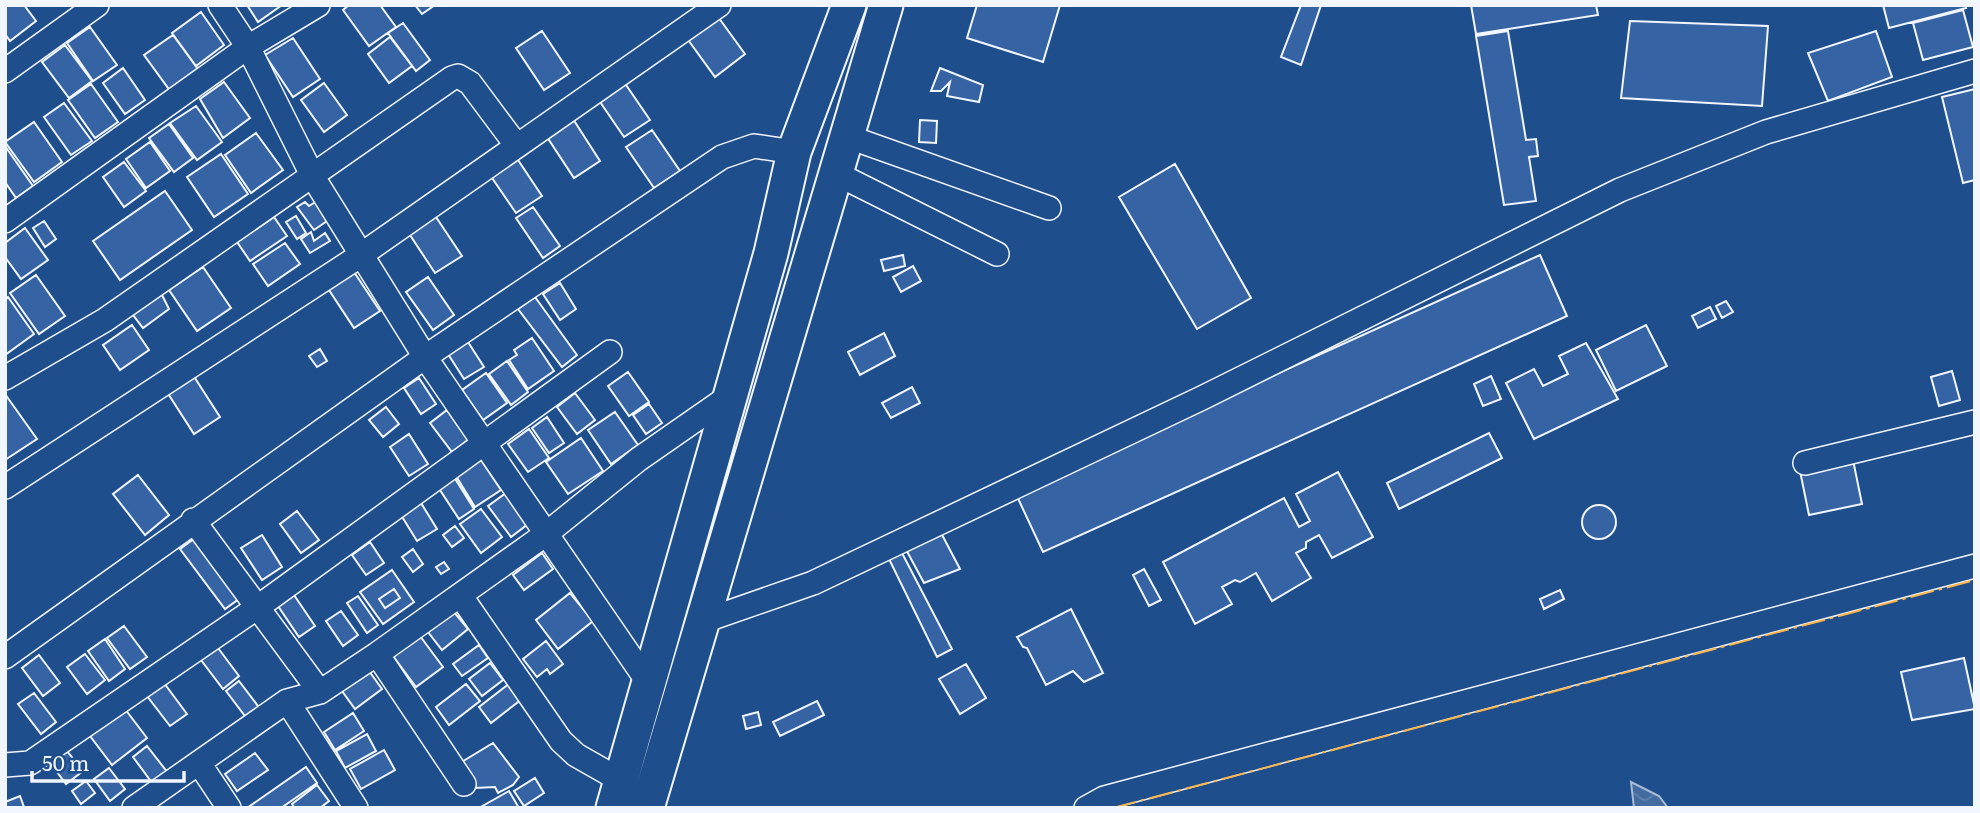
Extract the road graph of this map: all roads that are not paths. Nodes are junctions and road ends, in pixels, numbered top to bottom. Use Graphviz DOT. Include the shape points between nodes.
graph roads {
  1 [pos="97,5"];
  2 [pos="220,5"];
  3 [pos="318,5"];
  4 [pos="719,5"];
  5 [pos="849,5"];
  6 [pos="886,5"];
  7 [pos="248,47"];
  8 [pos="5,71"];
  9 [pos="1975,71"];
  10 [pos="846,136"];
  11 [pos="517,146"];
  12 [pos="794,152"];
  13 [pos="835,173"];
  14 [pos="313,177"];
  15 [pos="1049,208"];
  16 [pos="5,221"];
  17 [pos="997,254"];
  18 [pos="361,255"];
  19 [pos="610,352"];
  20 [pos="425,357"];
  21 [pos="5,378"];
  22 [pos="731,395"];
  23 [pos="1975,422"];
  24 [pos="482,443"];
  25 [pos="1805,463"];
  26 [pos="5,487"];
  27 [pos="193,520"];
  28 [pos="546,534"];
  29 [pos="1975,566"];
  30 [pos="460,595"];
  31 [pos="258,607"];
  32 [pos="704,621"];
  33 [pos="377,654"];
  34 [pos="5,657"];
  35 [pos="648,682"];
  36 [pos="320,692"];
  37 [pos="287,701"];
  38 [pos="199,762"];
  39 [pos="5,765"];
  40 [pos="464,784"];
  41 [pos="617,794"];
  42 [pos="134,808"];
  43 [pos="229,808"];
  44 [pos="356,808"];
  45 [pos="648,808"];
  46 [pos="1086,808"];
  1 -- 8 [label="street"];
  2 -- 7 [label="street"];
  3 -- 7 [label="street"];
  4 -- 11 [label="street"];
  5 -- 12 [label="highway"];
  6 -- 10 [label="highway"];
  7 -- 14 [label="street"];
  7 -- 16 [label="street"];
  9 -- 32 [label="street" via="1766,132 1620,190 1202,398 813,583"];
  10 -- 13 [label="highway"];
  10 -- 15 [label="street"];
  11 -- 14 [label="street" via="470,83 458,76"];
  11 -- 18 [label="street"];
  12 -- 20 [label="street" via="754,146 722,157"];
  12 -- 22 [label="highway"];
  13 -- 17 [label="street"];
  13 -- 32 [label="highway"];
  14 -- 18 [label="street"];
  14 -- 21 [label="street" via="105,320"];
  18 -- 20 [label="street"];
  18 -- 26 [label="street"];
  19 -- 24 [label="street"];
  20 -- 24 [label="street"];
  20 -- 27 [label="street"];
  22 -- 28 [label="street" via="639,459"];
  22 -- 35 [label="highway"];
  23 -- 25 [label="street"];
  24 -- 28 [label="street"];
  24 -- 31 [label="street"];
  27 -- 31 [label="street"];
  27 -- 34 [label="street"];
  28 -- 30 [label="street"];
  28 -- 35 [label="street"];
  29 -- 46 [label="street" via="1117,794"];
  30 -- 33 [label="street"];
  30 -- 41 [label="street" via="561,741"];
  31 -- 36 [label="street"];
  31 -- 39 [label="street" via="30,763"];
  32 -- 45 [label="highway"];
  33 -- 36 [label="street"];
  33 -- 40 [label="street"];
  35 -- 41 [label="highway"];
  36 -- 37 [label="street"];
  37 -- 38 [label="street"];
  37 -- 44 [label="street"];
  38 -- 42 [label="street"];
  38 -- 43 [label="street"];
}
